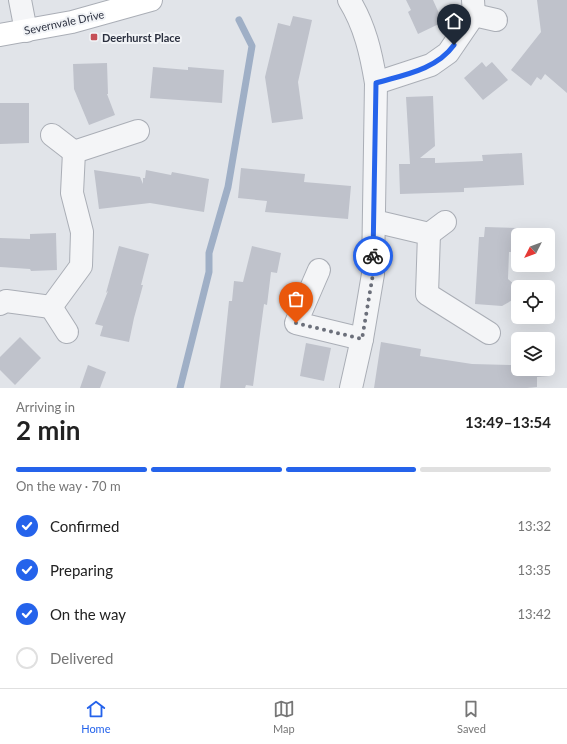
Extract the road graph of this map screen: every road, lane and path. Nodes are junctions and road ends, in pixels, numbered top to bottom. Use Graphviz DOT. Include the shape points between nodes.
graph roads {
  1 [pos="20,0"];
  2 [pos="151,0"];
  3 [pos="349,0"];
  4 [pos="473,8"];
  5 [pos="496,20"];
  6 [pos="26,30"];
  7 [pos="0,35"];
  8 [pos="376,83"];
  9 [pos="138,131"];
  10 [pos="52,135"];
  11 [pos="74,152"];
  12 [pos="374,221"];
  13 [pos="319,270"];
  14 [pos="0,304"];
  15 [pos="52,307"];
  16 [pos="68,332"];
  17 [pos="489,333"];
  18 [pos="362,339"];
  19 [pos="351,388"];
  1 -- 6 [label="street"];
  2 -- 6 [label="street, Severnvale Drive" via="72,22"];
  3 -- 8 [label="street" via="364,30"];
  4 -- 5 [label="street"];
  4 -- 8 [label="street" via="448,53 431,65"];
  6 -- 7 [label="street, Severnvale Drive"];
  8 -- 12 [label="street"];
  9 -- 11 [label="street"];
  10 -- 11 [label="street"];
  11 -- 15 [label="street" via="72,193 82,232 81,266"];
  12 -- 17 [label="street" via="437,228 427,294"];
  12 -- 18 [label="street" via="373,274"];
  13 -- 18 [label="street" via="296,323"];
  14 -- 15 [label="street" via="6,301"];
  15 -- 16 [label="street"];
  18 -- 19 [label="street"];
}
